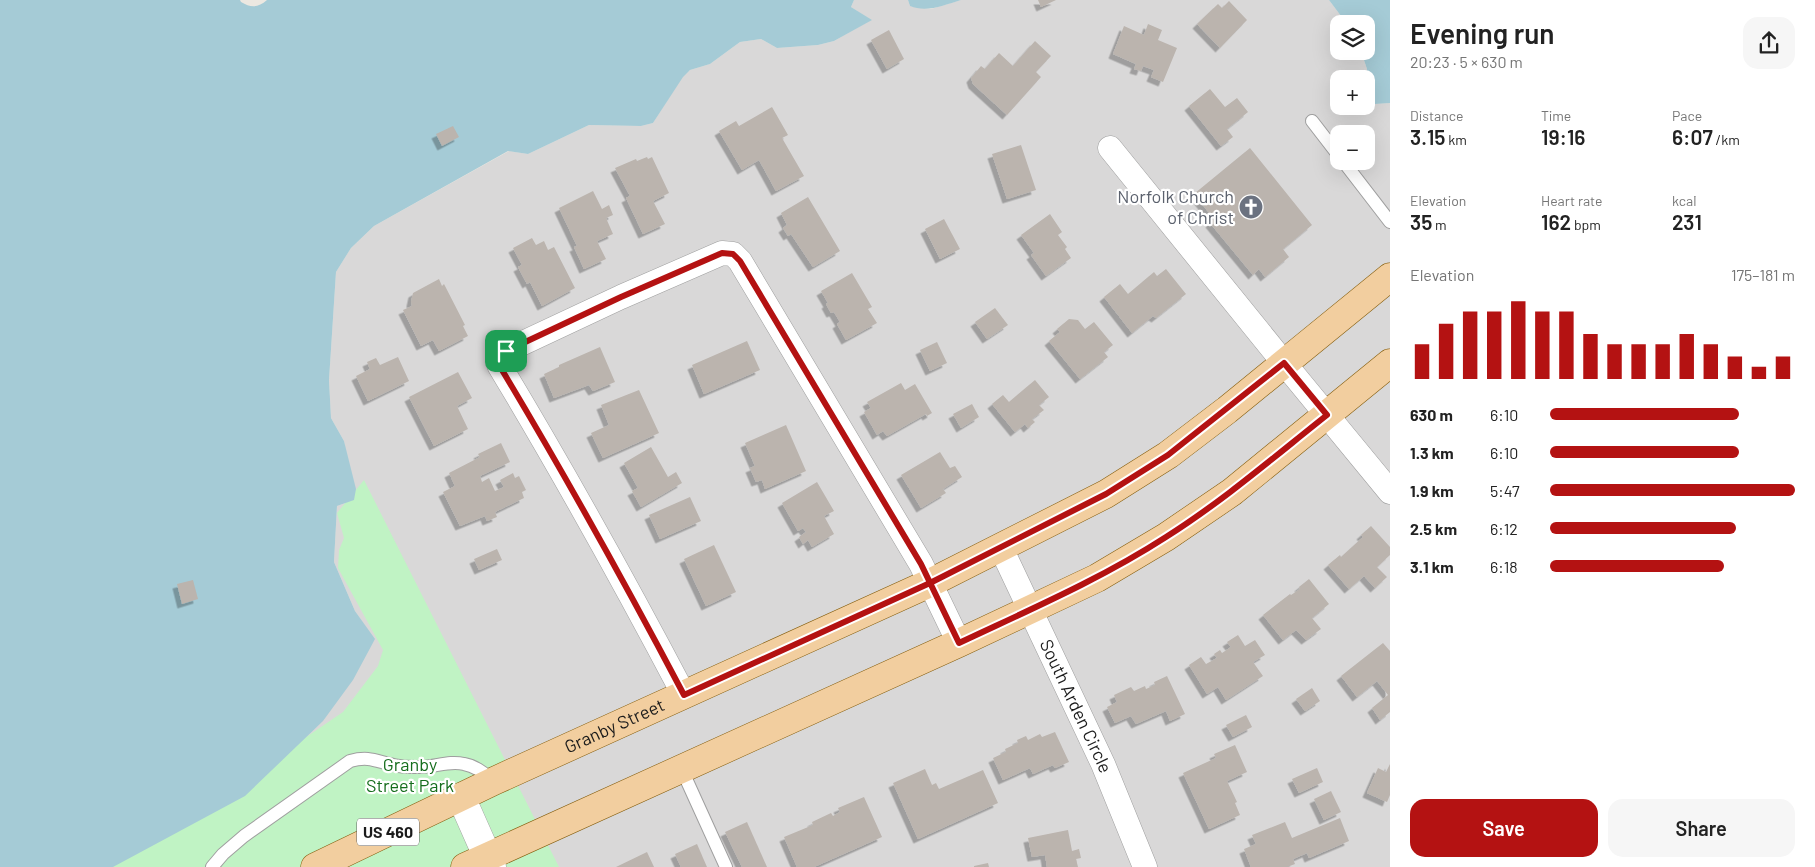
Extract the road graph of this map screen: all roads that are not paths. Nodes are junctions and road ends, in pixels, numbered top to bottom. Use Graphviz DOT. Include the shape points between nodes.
graph roads {
  1 [pos="1312,121"];
  2 [pos="1330,144"];
  3 [pos="1110,148"];
  4 [pos="1350,170"];
  5 [pos="1390,222"];
  6 [pos="1390,277"];
  7 [pos="1284,363"];
  8 [pos="1390,363"];
  9 [pos="1327,415"];
  10 [pos="1390,492"];
  11 [pos="1001,548"];
  12 [pos="930,583"];
  13 [pos="1031,609"];
  14 [pos="959,643"];
  15 [pos="684,695"];
  16 [pos="682,770"];
  17 [pos="494,782"];
  18 [pos="461,797"];
  19 [pos="482,864"];
  20 [pos="212,867"];
  21 [pos="315,867"];
  22 [pos="726,867"];
  23 [pos="1145,867"];
  1 -- 2 [label="lane"];
  3 -- 7 [label="street"];
  4 -- 5 [label="lane"];
  6 -- 7 [label="main road, Granby Street / US 460"];
  7 -- 9 [label="street"];
  7 -- 11 [label="main road, Granby Street / US 460" via="1168,455 1106,494"];
  8 -- 9 [label="main road"];
  9 -- 10 [label="street"];
  9 -- 13 [label="main road" via="1232,492 1166,537 1096,578"];
  11 -- 12 [label="main road, Granby Street / US 460"];
  11 -- 13 [label="street, South Arden Circle"];
  12 -- 14 [label="street"];
  12 -- 15 [label="main road, Granby Street / US 460"];
  12 -- 15 [label="street" via="733,254 722,253 621,297 506,351 500,356 499,365 562,472"];
  13 -- 14 [label="main road"];
  13 -- 23 [label="street, South Arden Circle" via="1103,764"];
  14 -- 16 [label="main road"];
  15 -- 17 [label="main road, Granby Street / US 460"];
  16 -- 19 [label="main road"];
  16 -- 22 [label="lane"];
  17 -- 18 [label="main road, Granby Street / US 460"];
  17 -- 20 [label="lane" via="480,770 464,764 447,762 421,768 375,759 350,761 244,836"];
  18 -- 19 [label="street"];
  18 -- 21 [label="main road, Granby Street / US 460"];
}
